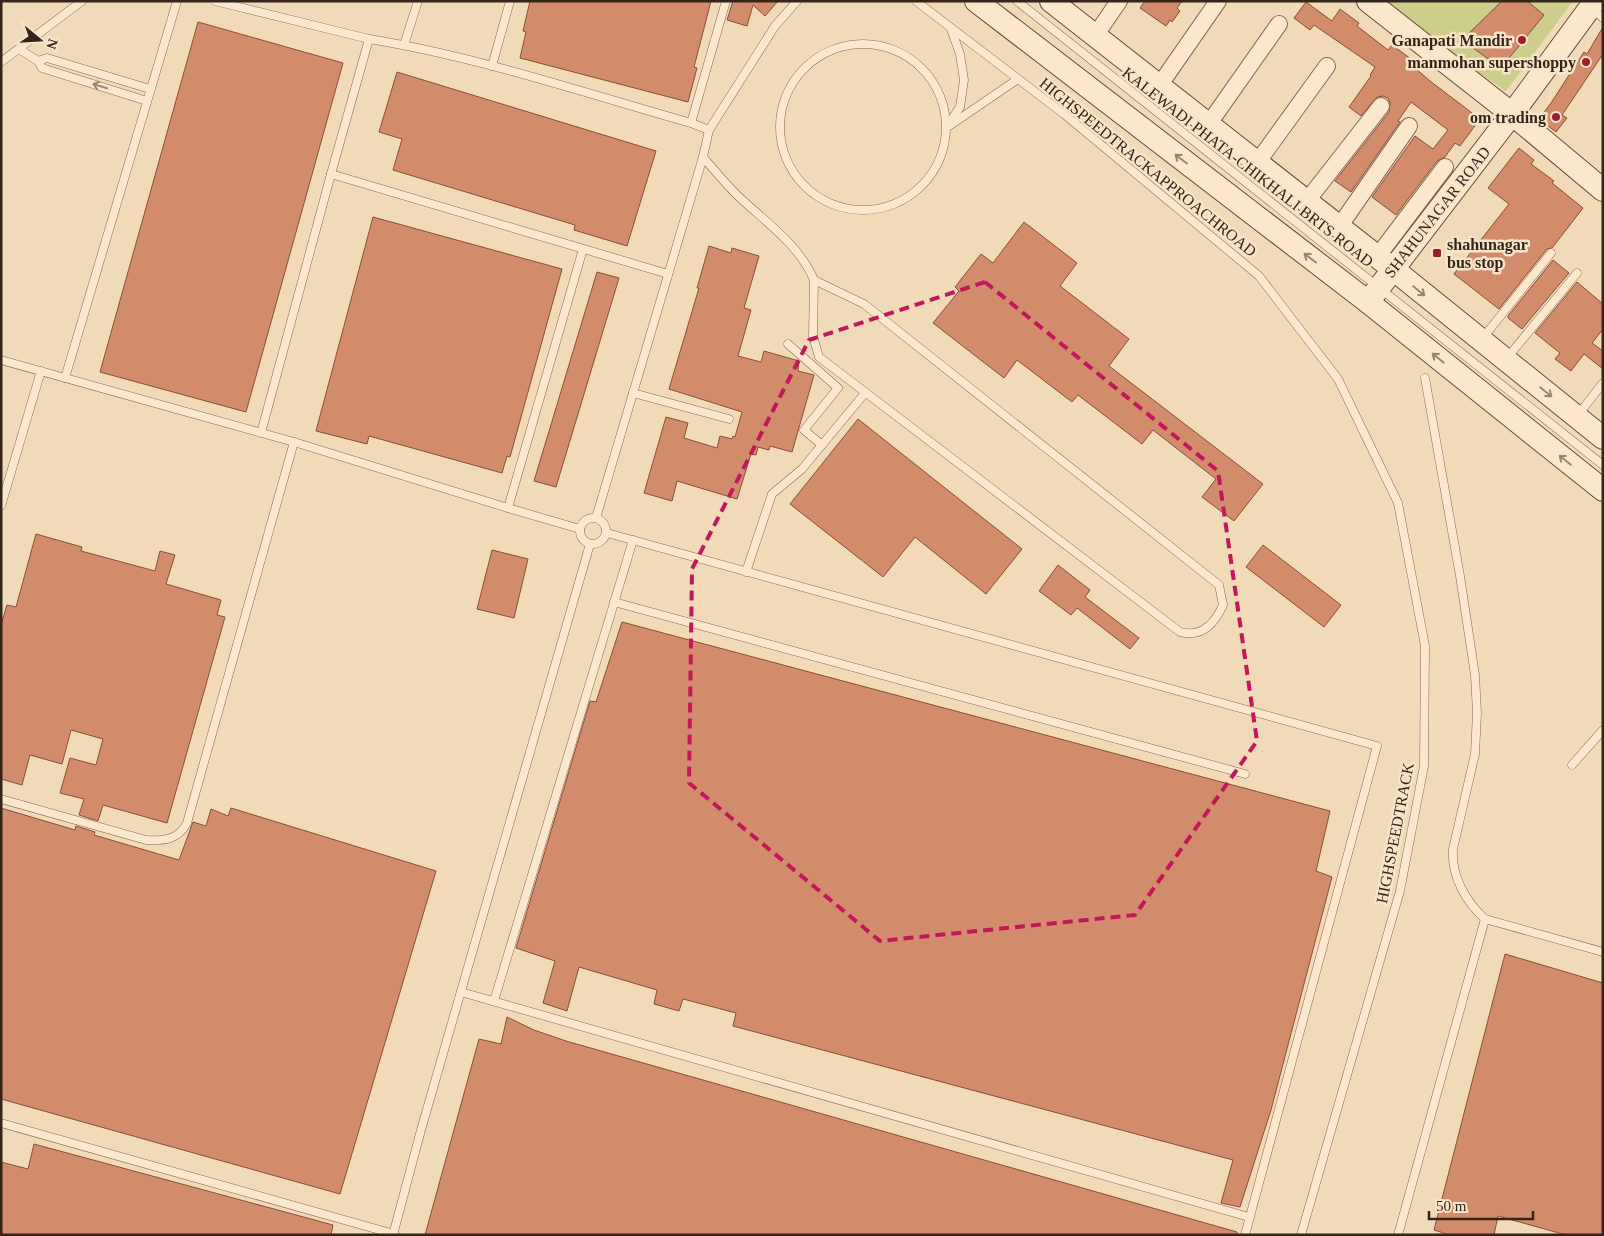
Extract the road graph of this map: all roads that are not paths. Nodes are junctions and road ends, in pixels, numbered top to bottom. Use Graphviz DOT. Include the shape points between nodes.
graph roads {
  1 [pos="82,1"];
  2 [pos="177,1"];
  3 [pos="215,1"];
  4 [pos="418,1"];
  5 [pos="510,1"];
  6 [pos="726,1"];
  7 [pos="797,1"];
  8 [pos="916,1"];
  9 [pos="976,1"];
  10 [pos="1017,1"];
  11 [pos="1051,1"];
  12 [pos="1119,1"];
  13 [pos="1218,1"];
  14 [pos="1368,1"];
  15 [pos="1596,9"];
  16 [pos="1280,24"];
  17 [pos="950,27"];
  18 [pos="1095,36"];
  19 [pos="369,39"];
  20 [pos="404,45"];
  21 [pos="19,49"];
  22 [pos="38,61"];
  23 [pos="1,62"];
  24 [pos="492,66"];
  25 [pos="1328,66"];
  26 [pos="1018,79"];
  27 [pos="1159,86"];
  28 [pos="150,89"];
  29 [pos="147,101"];
  30 [pos="1380,106"];
  31 [pos="1512,114"];
  32 [pos="691,123"];
  33 [pos="1208,125"];
  34 [pos="1409,126"];
  35 [pos="946,128"];
  36 [pos="708,130"];
  37 [pos="703,157"];
  38 [pos="1257,163"];
  39 [pos="1445,167"];
  40 [pos="331,174"];
  41 [pos="1603,190"];
  42 [pos="1306,202"];
  43 [pos="1339,227"];
  44 [pos="583,249"];
  45 [pos="1551,253"];
  46 [pos="1385,263"];
  47 [pos="1577,272"];
  48 [pos="668,274"];
  49 [pos="814,280"];
  50 [pos="1373,295"];
  51 [pos="1481,340"];
  52 [pos="788,344"];
  53 [pos="1,360"];
  54 [pos="1506,360"];
  55 [pos="40,372"];
  56 [pos="65,378"];
  57 [pos="1425,378"];
  58 [pos="1338,379"];
  59 [pos="1603,384"];
  60 [pos="633,393"];
  61 [pos="866,393"];
  62 [pos="1576,417"];
  63 [pos="729,419"];
  64 [pos="260,433"];
  65 [pos="1603,438"];
  66 [pos="294,442"];
  67 [pos="822,445"];
  68 [pos="1603,465"];
  69 [pos="1603,490"];
  70 [pos="1,506"];
  71 [pos="508,508"];
  72 [pos="596,518"];
  73 [pos="580,529"];
  74 [pos="607,533"];
  75 [pos="632,540"];
  76 [pos="590,544"];
  77 [pos="746,572"];
  78 [pos="614,602"];
  79 [pos="1603,730"];
  80 [pos="1572,765"];
  81 [pos="1246,774"];
  82 [pos="1,799"];
  83 [pos="1485,919"];
  84 [pos="1603,952"];
  85 [pos="461,992"];
  86 [pos="494,1001"];
  87 [pos="1,1123"];
  88 [pos="1250,1216"];
  89 [pos="393,1234"];
  90 [pos="1244,1235"];
  91 [pos="1301,1235"];
  92 [pos="1398,1235"];
  1 -- 21 [label="lane"];
  2 -- 28 [label="lane"];
  3 -- 19 [label="lane"];
  4 -- 20 [label="lane"];
  5 -- 24 [label="lane"];
  6 -- 32 [label="lane"];
  7 -- 36 [label="lane" via="776,26"];
  8 -- 17 [label="lane, HIGHSPEEDTRACKAPPROACHROAD"];
  50 -- 9 [label="main road, one-way"];
  10 -- 50 [label="lane, KALEWADI PHATA-CHIKHALI BRTS ROAD"];
  11 -- 18 [label="main road"];
  12 -- 18 [label="street"];
  13 -- 27 [label="street"];
  14 -- 31 [label="main road"];
  15 -- 31 [label="main road, SHAHUNAGAR ROAD"];
  16 -- 33 [label="street"];
  17 -- 26 [label="lane, HIGHSPEEDTRACKAPPROACHROAD"];
  17 -- 35 [label="lane" via="960,54 964,80 960,107"];
  18 -- 27 [label="main road"];
  19 -- 20 [label="lane"];
  19 -- 40 [label="lane"];
  20 -- 24 [label="lane"];
  21 -- 22 [label="lane"];
  21 -- 23 [label="lane"];
  22 -- 28 [label="lane" via="47,58"];
  29 -- 22 [label="lane, one-way" via="42,68"];
  24 -- 32 [label="lane"];
  25 -- 38 [label="street"];
  26 -- 35 [label="lane"];
  26 -- 58 [label="lane, HIGHSPEEDTRACKAPPROACHROAD" via="1259,276"];
  27 -- 33 [label="main road"];
  28 -- 29 [label="lane"];
  29 -- 56 [label="lane"];
  30 -- 42 [label="street"];
  31 -- 41 [label="main road"];
  31 -- 46 [label="main road, SHAHUNAGAR ROAD"];
  32 -- 36 [label="lane"];
  33 -- 38 [label="main road"];
  34 -- 43 [label="street"];
  35 -- 35 [label="lane" via="941,100 928,76 908,57 882,46 854,44 827,52 804,68 788,90 780,118 781,144 791,169 808,190 830,204 856,210 883,208 907,197 927,179 940,156"];
  36 -- 37 [label="lane"];
  37 -- 48 [label="lane"];
  37 -- 49 [label="lane" via="808,264"];
  38 -- 42 [label="main road"];
  39 -- 46 [label="street"];
  40 -- 44 [label="lane"];
  40 -- 64 [label="lane"];
  42 -- 43 [label="main road"];
  43 -- 46 [label="main road"];
  44 -- 48 [label="lane"];
  44 -- 71 [label="lane"];
  45 -- 51 [label="lane"];
  46 -- 50 [label="main road, SHAHUNAGAR ROAD"];
  46 -- 51 [label="main road, one-way"];
  47 -- 54 [label="lane"];
  48 -- 60 [label="lane"];
  49 -- 61 [label="lane" via="813,336 819,357"];
  49 -- 61 [label="lane" via="864,304 1219,584 1224,604 1213,623 1189,634 1180,632"];
  50 -- 68 [label="lane, KALEWADI PHATA-CHIKHALI BRTS ROAD" via="1523,400"];
  69 -- 50 [label="main road, one-way"];
  51 -- 54 [label="main road"];
  52 -- 67 [label="lane" via="838,388 804,430"];
  53 -- 55 [label="lane"];
  54 -- 62 [label="main road, one-way"];
  55 -- 56 [label="lane"];
  55 -- 70 [label="lane"];
  56 -- 64 [label="lane"];
  57 -- 83 [label="lane" via="1475,675 1476,754 1452,860 1464,895"];
  58 -- 91 [label="lane, HIGHSPEEDTRACK" via="1398,503 1425,646 1424,766 1400,891"];
  59 -- 62 [label="lane"];
  60 -- 63 [label="lane"];
  60 -- 72 [label="lane"];
  61 -- 67 [label="lane"];
  62 -- 65 [label="main road"];
  64 -- 66 [label="lane"];
  66 -- 71 [label="lane"];
  66 -- 82 [label="lane" via="183,831 163,841 146,840"];
  67 -- 77 [label="lane" via="802,469 772,494"];
  71 -- 73 [label="lane"];
  72 -- 73 [label="lane" via="584,521"];
  72 -- 74 [label="lane" via="606,526"];
  73 -- 76 [label="lane" via="581,537"];
  74 -- 75 [label="lane"];
  74 -- 76 [label="lane" via="601,542"];
  75 -- 77 [label="lane"];
  75 -- 78 [label="lane"];
  76 -- 85 [label="lane"];
  77 -- 88 [label="lane" via="1377,746"];
  78 -- 81 [label="lane"];
  78 -- 86 [label="lane"];
  79 -- 80 [label="lane"];
  83 -- 84 [label="lane"];
  83 -- 92 [label="lane"];
  85 -- 86 [label="lane"];
  85 -- 89 [label="lane"];
  86 -- 88 [label="lane"];
  87 -- 89 [label="lane"];
  88 -- 90 [label="lane"];
}
